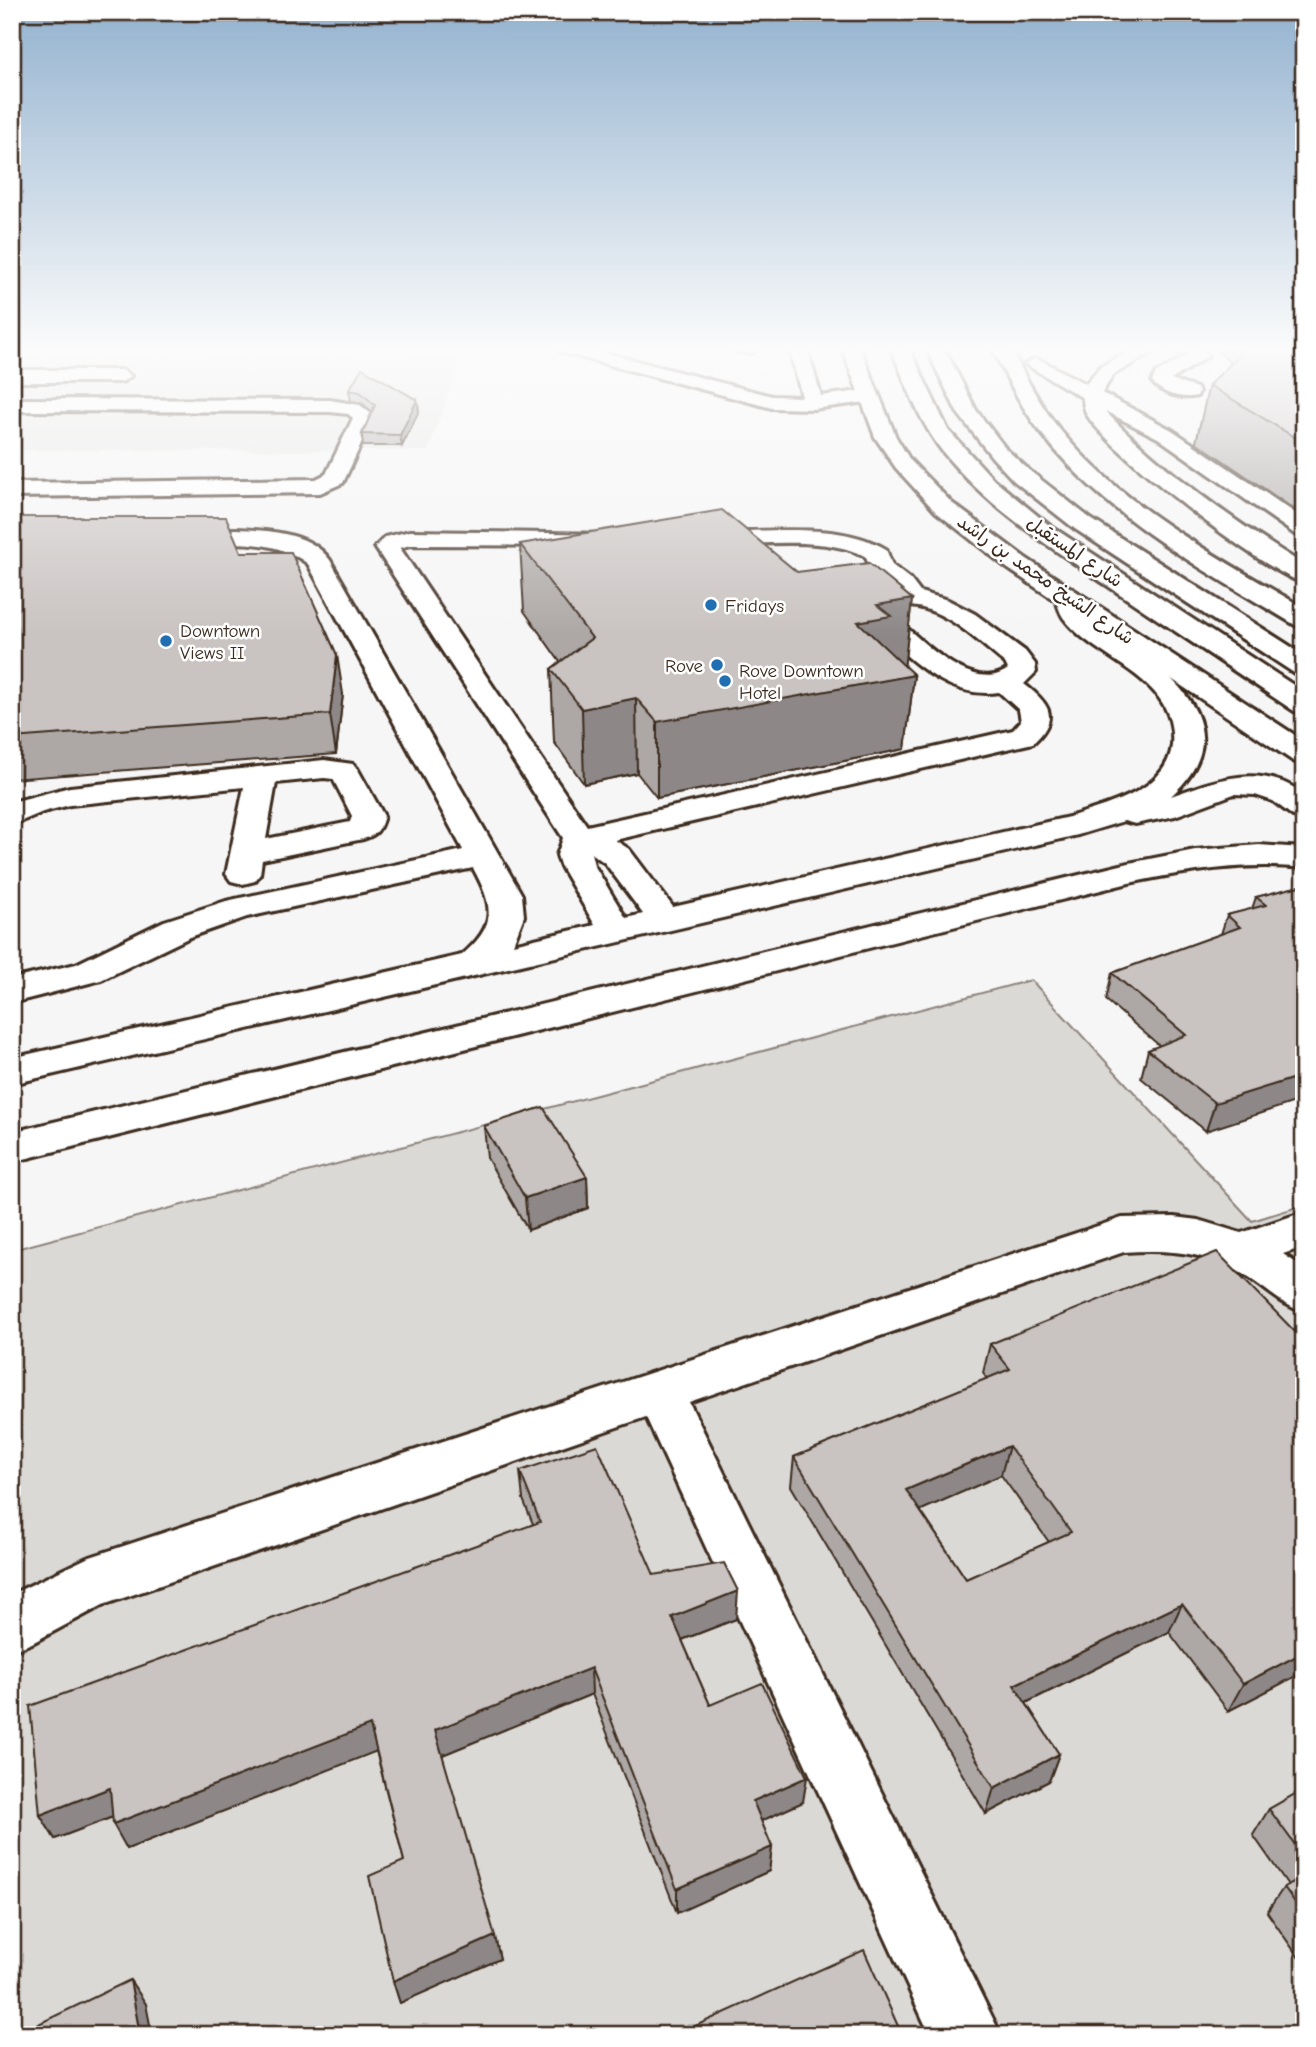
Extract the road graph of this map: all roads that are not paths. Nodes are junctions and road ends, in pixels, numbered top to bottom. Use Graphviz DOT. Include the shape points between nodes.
graph roads {
  1 [pos="351,444"];
  2 [pos="891,444"];
  3 [pos="948,444"];
  4 [pos="992,444"];
  5 [pos="1062,444"];
  6 [pos="1128,444"];
  7 [pos="1179,444"];
  8 [pos="12,490"];
  9 [pos="1304,530"];
  10 [pos="151,538"];
  11 [pos="626,539"];
  12 [pos="681,539"];
  13 [pos="1304,576"];
  14 [pos="1068,597"];
  15 [pos="909,598"];
  16 [pos="1304,619"];
  17 [pos="1304,667"];
  18 [pos="1004,682"];
  19 [pos="1304,705"];
  20 [pos="1304,755"];
  21 [pos="261,775"];
  22 [pos="1304,809"];
  23 [pos="12,816"];
  24 [pos="1078,825"];
  25 [pos="1304,828"];
  26 [pos="579,838"];
  27 [pos="247,853"];
  28 [pos="482,856"];
  29 [pos="1304,858"];
  30 [pos="1129,873"];
  31 [pos="237,908"];
  32 [pos="664,919"];
  33 [pos="616,931"];
  34 [pos="474,964"];
  35 [pos="12,991"];
  36 [pos="12,1071"];
  37 [pos="12,1147"];
  38 [pos="1304,1229"];
  39 [pos="1241,1251"];
  40 [pos="1304,1294"];
  41 [pos="659,1391"];
  42 [pos="12,1624"];
  43 [pos="966,2035"];
  1 -- 8 [label="main road" via="335,478 320,486"];
  2 -- 14 [label="main road, شارع الشيخ محمد بن راشد" via="902,463 939,502"];
  3 -- 19 [label="main road, شارع المستقبل" via="998,495 1041,530"];
  4 -- 17 [label="main road, شارع المستقبل" via="1022,475 1083,524"];
  5 -- 16 [label="main road" via="1120,498 1178,541"];
  6 -- 13 [label="main road" via="1214,515"];
  7 -- 9 [label="main road"];
  10 -- 28 [label="main road" via="262,538 310,552"];
  11 -- 26 [label="main road" via="410,538 387,547"];
  12 -- 15 [label="main road" via="861,543 878,554 880,567 903,585"];
  14 -- 20 [label="main road, شارع الشيخ محمد بن راشد"];
  14 -- 24 [label="main road" via="1084,625 1172,695 1185,717 1189,740 1183,763 1166,784 1140,803"];
  15 -- 18 [label="main road" via="948,608 1015,657 1022,671"];
  15 -- 18 [label="main road" via="884,603 876,615 957,679 980,684"];
  18 -- 26 [label="main road" via="1036,713 1037,721 1023,737"];
  21 -- 23 [label="main road" via="70,796 32,805"];
  21 -- 27 [label="main road"];
  21 -- 27 [label="main road" via="342,771 368,822 351,832"];
  22 -- 24 [label="main road" via="1284,793 1231,785 1164,809"];
  24 -- 32 [label="main road"];
  25 -- 30 [label="main road" via="1282,838 1219,844"];
  26 -- 32 [label="main road" via="617,856"];
  26 -- 33 [label="main road" via="576,865"];
  27 -- 31 [label="main road"];
  28 -- 31 [label="main road"];
  28 -- 34 [label="main road" via="505,895 508,921 493,947"];
  29 -- 30 [label="main road" via="1204,856"];
  30 -- 37 [label="main road"];
  31 -- 35 [label="main road" via="177,929 88,972"];
  32 -- 33 [label="main road"];
  33 -- 34 [label="main road"];
  34 -- 36 [label="main road"];
  38 -- 39 [label="main road"];
  39 -- 40 [label="main road" via="1276,1270"];
  39 -- 41 [label="main road" via="1201,1237 1161,1232 1122,1235"];
  41 -- 42 [label="main road" via="87,1584"];
  41 -- 43 [label="main road"];
}
